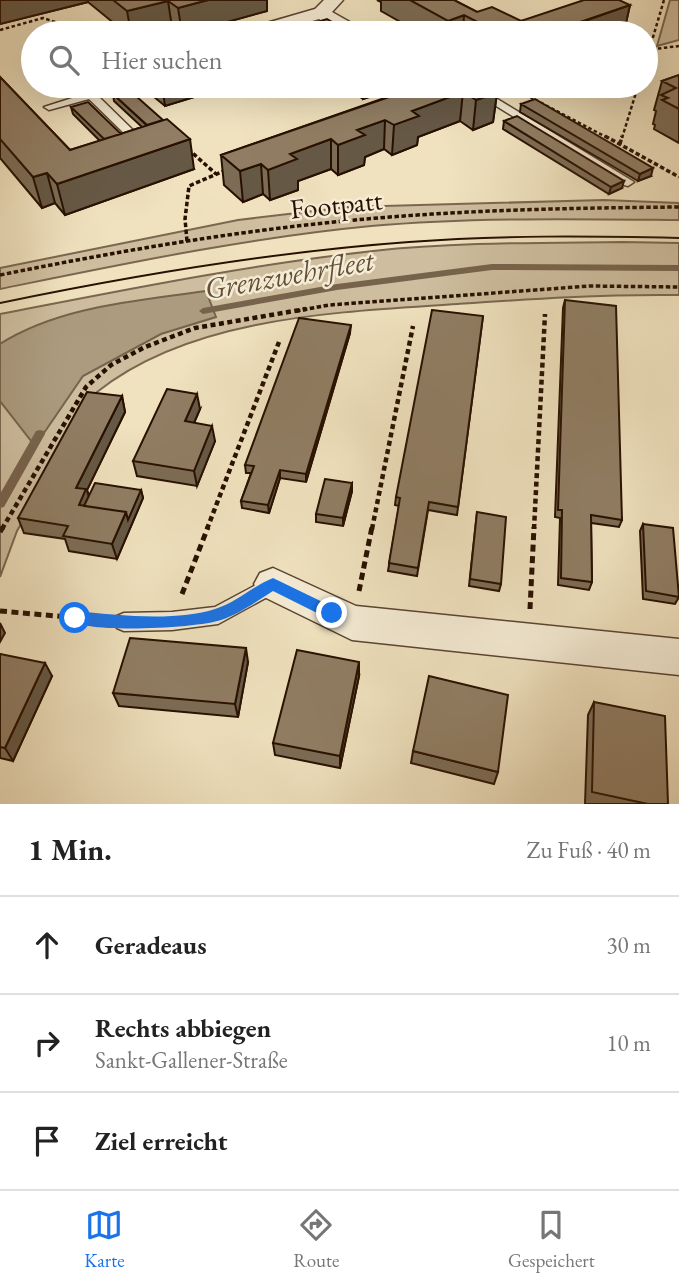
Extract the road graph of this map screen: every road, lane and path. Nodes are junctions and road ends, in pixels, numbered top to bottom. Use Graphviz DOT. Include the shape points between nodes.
graph roads {
  1 [pos="664,0"];
  2 [pos="328,7"];
  3 [pos="30,16"];
  4 [pos="35,21"];
  5 [pos="52,21"];
  6 [pos="288,21"];
  7 [pos="343,21"];
  8 [pos="657,21"];
  9 [pos="21,25"];
  10 [pos="0,30"];
  11 [pos="679,46"];
  12 [pos="658,48"];
  13 [pos="78,98"];
  14 [pos="95,98"];
  15 [pos="489,98"];
  16 [pos="531,98"];
  17 [pos="634,98"];
  18 [pos="49,107"];
  19 [pos="135,138"];
  20 [pos="620,144"];
  21 [pos="186,147"];
  22 [pos="234,167"];
  23 [pos="216,174"];
  24 [pos="679,177"];
  25 [pos="628,182"];
  26 [pos="679,207"];
  27 [pos="187,240"];
  28 [pos="0,275"];
  29 [pos="679,287"];
  30 [pos="545,314"];
  31 [pos="412,326"];
  32 [pos="279,342"];
  33 [pos="0,532"];
  34 [pos="273,584"];
  35 [pos="0,611"];
  36 [pos="172,621"];
  37 [pos="124,622"];
  38 [pos="352,623"];
  39 [pos="529,641"];
  40 [pos="679,657"];
  1 -- 8 [label="path"];
  2 -- 6 [label="street"];
  2 -- 7 [label="street"];
  3 -- 4 [label="path"];
  4 -- 5 [label="path"];
  9 -- 10 [label="path"];
  11 -- 12 [label="path"];
  13 -- 18 [label="lane"];
  14 -- 19 [label="lane"];
  15 -- 25 [label="lane"];
  16 -- 20 [label="path"];
  17 -- 20 [label="path"];
  20 -- 24 [label="path"];
  21 -- 23 [label="path"];
  22 -- 23 [label="path"];
  23 -- 27 [label="path" via="189,186"];
  26 -- 27 [label="path, Footpatt" via="464,212"];
  27 -- 28 [label="path, Footpatt"];
  29 -- 33 [label="path" via="590,286 329,305 195,328 111,365 86,387"];
  30 -- 39 [label="path"];
  31 -- 38 [label="path"];
  32 -- 36 [label="path"];
  34 -- 36 [label="lane" via="218,615"];
  34 -- 38 [label="street"];
  35 -- 37 [label="path"];
  36 -- 37 [label="lane"];
  38 -- 39 [label="street"];
  39 -- 40 [label="street"];
}
